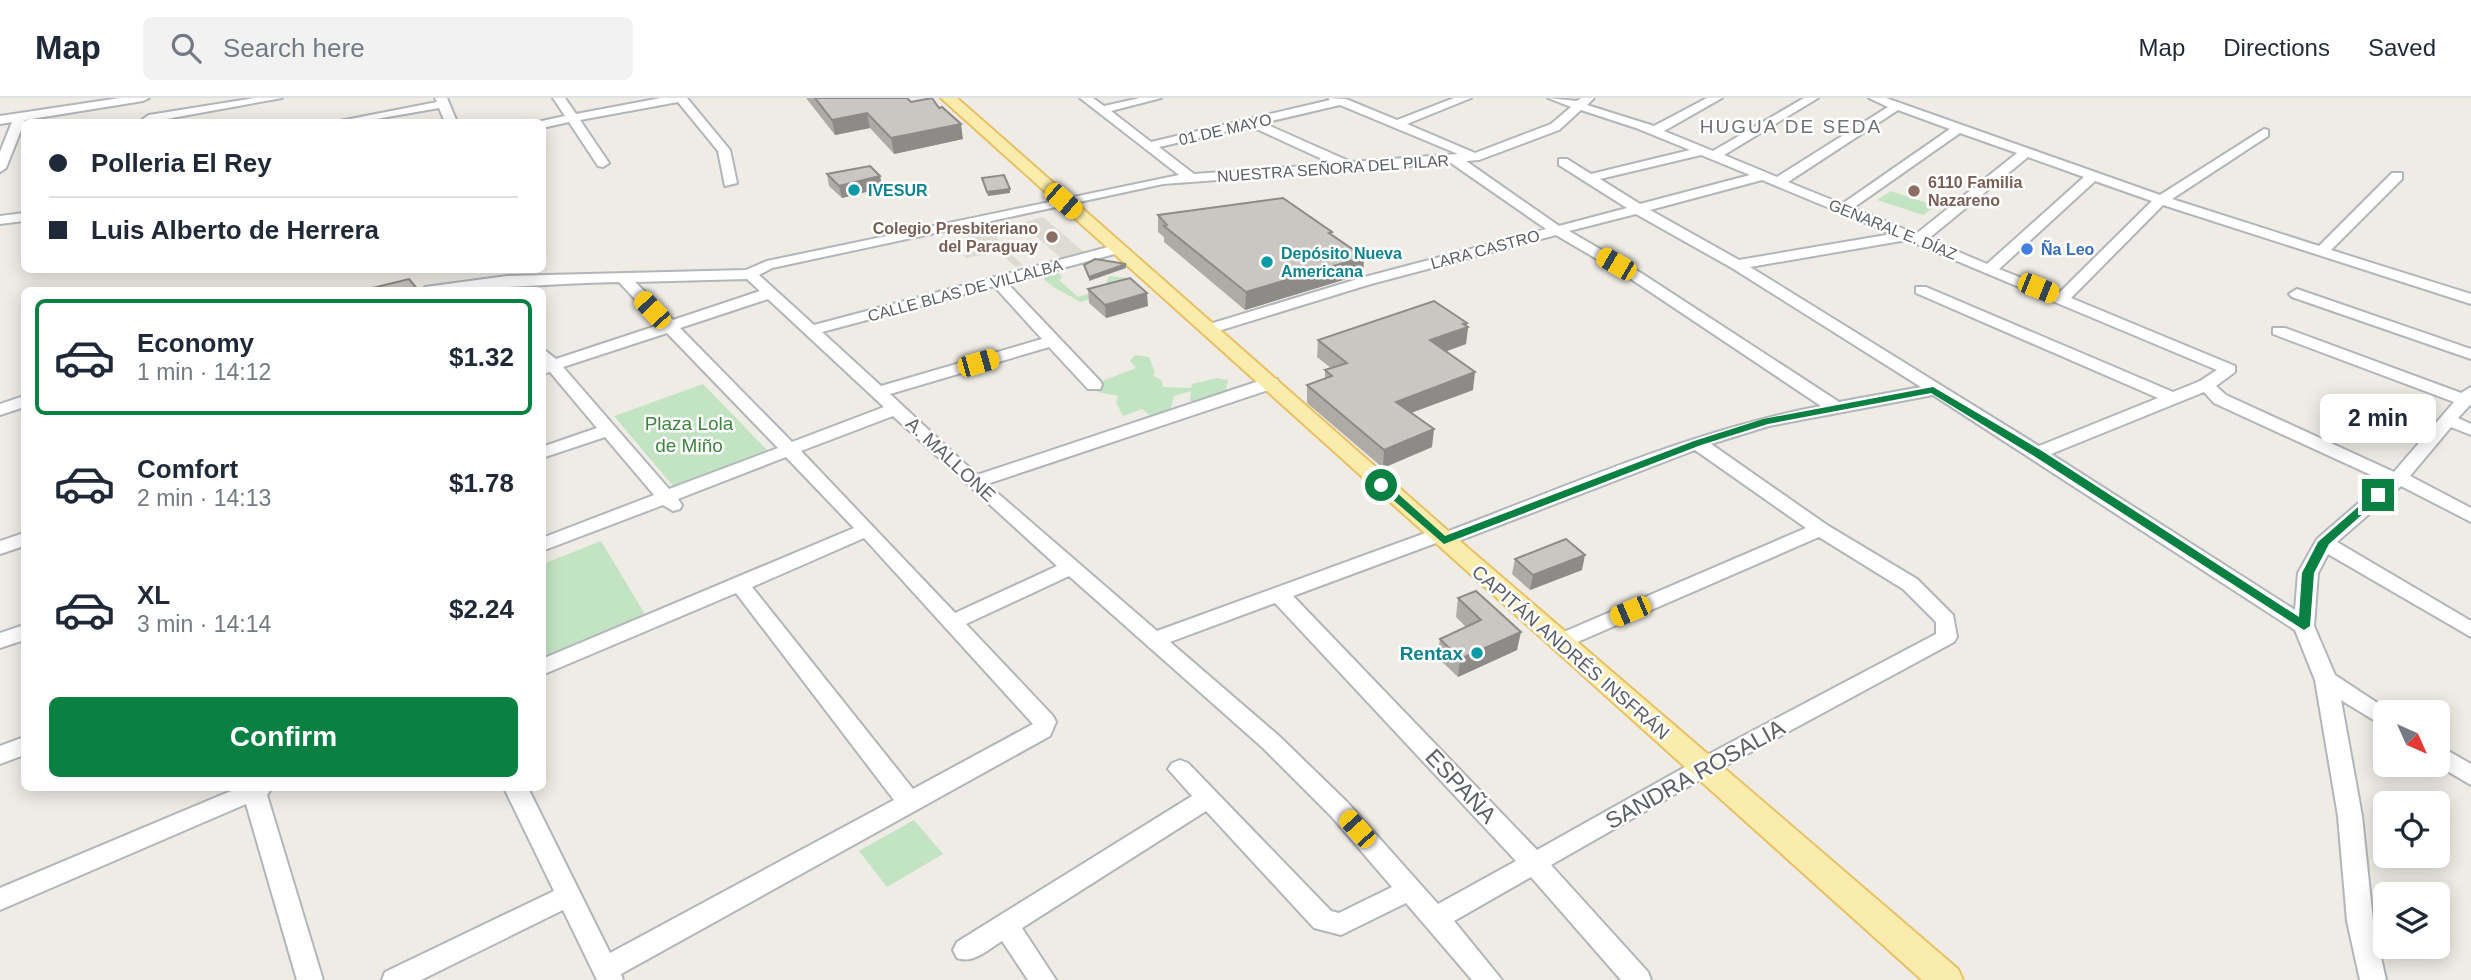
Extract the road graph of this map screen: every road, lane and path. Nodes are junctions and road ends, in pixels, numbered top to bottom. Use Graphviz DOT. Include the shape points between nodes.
graph roads {
  1 [pos="143,98"];
  2 [pos="155,98"];
  3 [pos="276,98"];
  4 [pos="559,98"];
  5 [pos="680,98"];
  6 [pos="949,98"];
  7 [pos="1086,98"];
  8 [pos="1154,98"];
  9 [pos="1465,98"];
  10 [pos="1554,98"];
  11 [pos="1716,98"];
  12 [pos="1812,98"];
  13 [pos="1875,98"];
  14 [pos="1338,100"];
  15 [pos="442,101"];
  16 [pos="1585,103"];
  17 [pos="1897,106"];
  18 [pos="1102,110"];
  19 [pos="20,117"];
  20 [pos="150,119"];
  21 [pos="160,119"];
  22 [pos="355,119"];
  23 [pos="450,119"];
  24 [pos="572,119"];
  25 [pos="0,120"];
  26 [pos="1251,122"];
  27 [pos="546,123"];
  28 [pos="1397,124"];
  29 [pos="1959,128"];
  30 [pos="1654,131"];
  31 [pos="2264,133"];
  32 [pos="1149,146"];
  33 [pos="2026,152"];
  34 [pos="1707,153"];
  35 [pos="1475,157"];
  36 [pos="1454,159"];
  37 [pos="1563,162"];
  38 [pos="603,163"];
  39 [pos="1350,167"];
  40 [pos="0,168"];
  41 [pos="1763,176"];
  42 [pos="2093,176"];
  43 [pos="2397,176"];
  44 [pos="1190,177"];
  45 [pos="1590,178"];
  46 [pos="1779,182"];
  47 [pos="730,183"];
  48 [pos="2161,200"];
  49 [pos="1063,201"];
  50 [pos="1639,209"];
  51 [pos="1843,209"];
  52 [pos="21,217"];
  53 [pos="0,220"];
  54 [pos="1555,229"];
  55 [pos="1914,237"];
  56 [pos="1117,249"];
  57 [pos="2320,252"];
  58 [pos="1737,265"];
  59 [pos="1990,269"];
  60 [pos="750,274"];
  61 [pos="621,276"];
  62 [pos="997,281"];
  63 [pos="483,286"];
  64 [pos="1922,290"];
  65 [pos="770,293"];
  66 [pos="2297,294"];
  67 [pos="2062,298"];
  68 [pos="2471,299"];
  69 [pos="667,327"];
  70 [pos="1209,329"];
  71 [pos="813,330"];
  72 [pos="2279,331"];
  73 [pos="1051,341"];
  74 [pos="2471,354"];
  75 [pos="546,362"];
  76 [pos="1271,383"];
  77 [pos="1094,385"];
  78 [pos="2206,385"];
  79 [pos="1933,390"];
  80 [pos="880,392"];
  81 [pos="2468,396"];
  82 [pos="2174,399"];
  83 [pos="21,402"];
  84 [pos="1835,407"];
  85 [pos="897,408"];
  86 [pos="0,410"];
  87 [pos="2448,421"];
  88 [pos="609,430"];
  89 [pos="2471,430"];
  90 [pos="1697,443"];
  91 [pos="546,452"];
  92 [pos="2038,453"];
  93 [pos="791,454"];
  94 [pos="2397,479"];
  95 [pos="974,482"];
  96 [pos="669,501"];
  97 [pos="2471,516"];
  98 [pos="1820,529"];
  99 [pos="867,530"];
  100 [pos="1441,538"];
  101 [pos="21,541"];
  102 [pos="2324,542"];
  103 [pos="546,544"];
  104 [pos="0,548"];
  105 [pos="546,554"];
  106 [pos="1071,567"];
  107 [pos="738,584"];
  108 [pos="1280,595"];
  109 [pos="953,622"];
  110 [pos="2304,626"];
  111 [pos="2471,629"];
  112 [pos="21,633"];
  113 [pos="1154,640"];
  114 [pos="0,641"];
  115 [pos="1559,642"];
  116 [pos="546,666"];
  117 [pos="2326,680"];
  118 [pos="2373,711"];
  119 [pos="21,747"];
  120 [pos="0,755"];
  121 [pos="2450,762"];
  122 [pos="1702,768"];
  123 [pos="1180,769"];
  124 [pos="2471,776"];
  125 [pos="249,791"];
  126 [pos="257,791"];
  127 [pos="517,791"];
  128 [pos="1208,798"];
  129 [pos="910,803"];
  130 [pos="1534,863"];
  131 [pos="1411,889"];
  132 [pos="569,895"];
  133 [pos="0,899"];
  134 [pos="1437,918"];
  135 [pos="1005,925"];
  136 [pos="966,950"];
  137 [pos="608,975"];
  138 [pos="310,980"];
  139 [pos="395,980"];
  140 [pos="1043,980"];
  141 [pos="1489,980"];
  142 [pos="1638,980"];
  143 [pos="1946,980"];
  144 [pos="2373,980"];
  1 -- 19 [label="street"];
  2 -- 20 [label="street"];
  3 -- 21 [label="street"];
  4 -- 24 [label="street"];
  5 -- 24 [label="street"];
  5 -- 47 [label="street" via="724,150"];
  6 -- 49 [label="main road, CAPITÁN ANDRÉS INSFRÁN"];
  7 -- 18 [label="street"];
  8 -- 18 [label="street"];
  9 -- 28 [label="street"];
  10 -- 16 [label="street, GENARAL E. DÍAZ"];
  11 -- 30 [label="street"];
  12 -- 34 [label="street"];
  13 -- 17 [label="street"];
  14 -- 26 [label="street, 01 DE MAYO"];
  14 -- 28 [label="street"];
  15 -- 22 [label="street"];
  15 -- 23 [label="street"];
  16 -- 30 [label="street, GENARAL E. DÍAZ"];
  16 -- 35 [label="street, NUESTRA SEÑORA DEL PILAR" via="1538,135"];
  17 -- 29 [label="street"];
  17 -- 46 [label="street"];
  18 -- 32 [label="street"];
  19 -- 25 [label="street"];
  19 -- 40 [label="street"];
  24 -- 27 [label="street"];
  24 -- 38 [label="street"];
  26 -- 32 [label="street, 01 DE MAYO"];
  26 -- 39 [label="street"];
  28 -- 35 [label="street"];
  29 -- 33 [label="street"];
  29 -- 51 [label="street"];
  30 -- 34 [label="street, GENARAL E. DÍAZ"];
  31 -- 48 [label="street"];
  32 -- 44 [label="street"];
  33 -- 42 [label="street"];
  33 -- 55 [label="street"];
  34 -- 41 [label="street, GENARAL E. DÍAZ"];
  34 -- 45 [label="street"];
  35 -- 36 [label="street, NUESTRA SEÑORA DEL PILAR"];
  36 -- 39 [label="street, NUESTRA SEÑORA DEL PILAR"];
  36 -- 54 [label="street"];
  37 -- 45 [label="street"];
  39 -- 44 [label="street, NUESTRA SEÑORA DEL PILAR"];
  41 -- 46 [label="street, GENARAL E. DÍAZ"];
  41 -- 50 [label="street, LARA CASTRO"];
  42 -- 48 [label="street"];
  42 -- 59 [label="street"];
  43 -- 57 [label="street"];
  44 -- 49 [label="street, NUESTRA SEÑORA DEL PILAR"];
  45 -- 50 [label="street"];
  46 -- 51 [label="street, GENARAL E. DÍAZ"];
  48 -- 57 [label="street"];
  48 -- 67 [label="street"];
  49 -- 56 [label="main road, CAPITÁN ANDRÉS INSFRÁN"];
  49 -- 60 [label="street" via="767,265"];
  50 -- 54 [label="street, LARA CASTRO"];
  50 -- 58 [label="street"];
  51 -- 55 [label="street, GENARAL E. DÍAZ"];
  52 -- 53 [label="street"];
  54 -- 70 [label="street, LARA CASTRO"];
  54 -- 84 [label="street" via="1636,276"];
  55 -- 58 [label="street"];
  55 -- 59 [label="street, GENARAL E. DÍAZ"];
  56 -- 62 [label="street, CALLE BLAS DE VILLALBA"];
  56 -- 70 [label="main road, CAPITÁN ANDRÉS INSFRÁN"];
  57 -- 68 [label="street"];
  58 -- 79 [label="street"];
  59 -- 67 [label="street, GENARAL E. DÍAZ"];
  60 -- 61 [label="street"];
  60 -- 65 [label="street, A. MALLONE"];
  61 -- 63 [label="street" via="540,277"];
  61 -- 69 [label="street"];
  62 -- 71 [label="street, CALLE BLAS DE VILLALBA"];
  62 -- 73 [label="street"];
  64 -- 82 [label="street"];
  65 -- 69 [label="street"];
  65 -- 71 [label="street, A. MALLONE"];
  66 -- 74 [label="street"];
  67 -- 78 [label="street, GENARAL E. DÍAZ" via="2229,369"];
  69 -- 75 [label="street"];
  69 -- 93 [label="street"];
  70 -- 76 [label="main road, CAPITÁN ANDRÉS INSFRÁN"];
  71 -- 80 [label="street, A. MALLONE"];
  72 -- 81 [label="street"];
  73 -- 77 [label="street"];
  73 -- 80 [label="street"];
  75 -- 88 [label="street"];
  76 -- 95 [label="street"];
  76 -- 100 [label="main road, CAPITÁN ANDRÉS INSFRÁN"];
  78 -- 82 [label="street"];
  78 -- 94 [label="street" via="2220,398"];
  79 -- 84 [label="street"];
  79 -- 92 [label="street"];
  80 -- 85 [label="street, A. MALLONE"];
  81 -- 87 [label="street"];
  82 -- 92 [label="street"];
  83 -- 86 [label="street"];
  84 -- 90 [label="street" via="1766,421"];
  85 -- 93 [label="street"];
  85 -- 95 [label="street, A. MALLONE"];
  87 -- 89 [label="street"];
  87 -- 94 [label="street"];
  88 -- 91 [label="street"];
  88 -- 96 [label="street"];
  90 -- 98 [label="street"];
  90 -- 100 [label="street"];
  92 -- 110 [label="street"];
  93 -- 96 [label="street"];
  93 -- 99 [label="street"];
  94 -- 97 [label="street"];
  94 -- 102 [label="street"];
  95 -- 106 [label="street, A. MALLONE"];
  96 -- 103 [label="street"];
  96 -- 105 [label="street"];
  98 -- 115 [label="street"];
  98 -- 122 [label="street, SANDRA ROSALIA" via="1910,584 1946,620 1949,631 1943,642"];
  99 -- 107 [label="street"];
  99 -- 109 [label="street"];
  100 -- 108 [label="street"];
  100 -- 115 [label="main road, CAPITÁN ANDRÉS INSFRÁN"];
  101 -- 104 [label="street"];
  102 -- 110 [label="street" via="2308,573"];
  102 -- 111 [label="street"];
  106 -- 109 [label="street"];
  106 -- 113 [label="street, A. MALLONE"];
  107 -- 116 [label="street"];
  107 -- 129 [label="street"];
  108 -- 113 [label="street"];
  108 -- 130 [label="street, ESPAÑA"];
  109 -- 129 [label="street" via="1045,726"];
  110 -- 117 [label="street"];
  112 -- 114 [label="street"];
  113 -- 131 [label="street, A. MALLONE" via="1271,742"];
  115 -- 122 [label="main road, CAPITÁN ANDRÉS INSFRÁN"];
  117 -- 118 [label="street"];
  117 -- 144 [label="street" via="2350,816 2360,921"];
  119 -- 120 [label="street"];
  121 -- 124 [label="street"];
  122 -- 130 [label="street, SANDRA ROSALIA"];
  122 -- 143 [label="main road, CAPITÁN ANDRÉS INSFRÁN"];
  123 -- 128 [label="street"];
  125 -- 133 [label="street"];
  126 -- 138 [label="street"];
  127 -- 132 [label="street"];
  128 -- 131 [label="street" via="1323,920 1341,924"];
  128 -- 135 [label="street"];
  129 -- 137 [label="street"];
  130 -- 134 [label="street, SANDRA ROSALIA"];
  130 -- 142 [label="street, ESPAÑA"];
  131 -- 134 [label="street, A. MALLONE"];
  132 -- 137 [label="street"];
  132 -- 139 [label="street"];
  134 -- 141 [label="street, A. MALLONE"];
  135 -- 136 [label="street"];
  135 -- 140 [label="street"];
}
